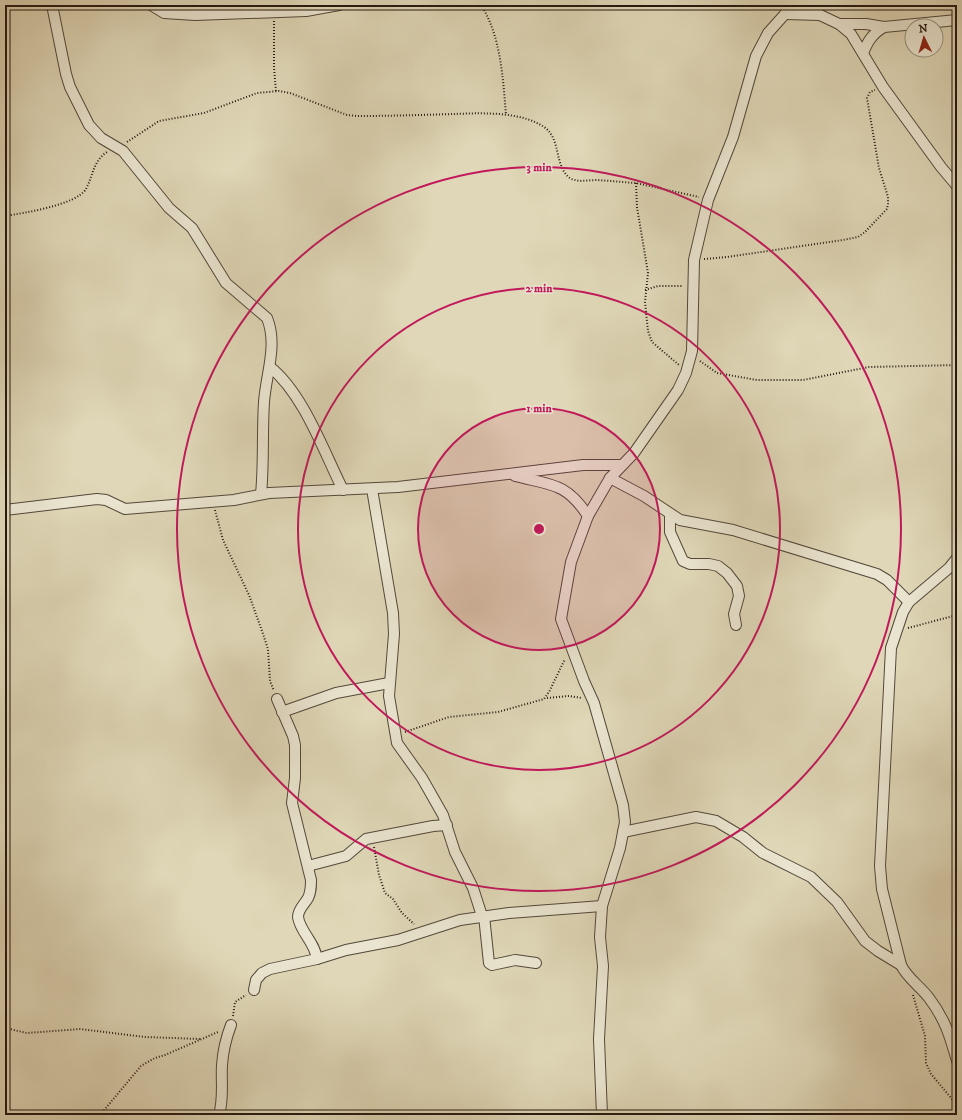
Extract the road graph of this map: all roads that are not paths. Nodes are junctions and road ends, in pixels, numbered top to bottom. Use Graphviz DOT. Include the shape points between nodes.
graph roads {
  1 [pos="52,5"];
  2 [pos="151,5"];
  3 [pos="339,5"];
  4 [pos="793,5"];
  5 [pos="808,5"];
  6 [pos="785,14"];
  7 [pos="820,15"];
  8 [pos="957,20"];
  9 [pos="839,24"];
  10 [pos="884,27"];
  11 [pos="863,54"];
  12 [pos="957,186"];
  13 [pos="270,367"];
  14 [pos="622,465"];
  15 [pos="511,475"];
  16 [pos="610,478"];
  17 [pos="372,489"];
  18 [pos="343,490"];
  19 [pos="261,494"];
  20 [pos="5,510"];
  21 [pos="670,514"];
  22 [pos="588,516"];
  23 [pos="957,558"];
  24 [pos="909,602"];
  25 [pos="736,625"];
  26 [pos="389,683"];
  27 [pos="277,699"];
  28 [pos="282,712"];
  29 [pos="447,826"];
  30 [pos="623,832"];
  31 [pos="308,866"];
  32 [pos="602,906"];
  33 [pos="483,916"];
  34 [pos="318,959"];
  35 [pos="536,963"];
  36 [pos="901,965"];
  37 [pos="254,990"];
  38 [pos="231,1025"];
  39 [pos="957,1061"];
  40 [pos="218,1115"];
  41 [pos="602,1115"];
  1 -- 13 [label="street" via="70,87 89,126 101,138 123,151 168,208 192,228 226,283 266,318 270,326"];
  2 -- 3 [label="street" via="164,13 183,14 306,11"];
  4 -- 6 [label="street"];
  5 -- 7 [label="street"];
  6 -- 7 [label="street"];
  6 -- 14 [label="street" via="768,33 756,56 733,137 708,200 694,260 692,351 686,373 678,390 634,454"];
  7 -- 9 [label="street"];
  8 -- 10 [label="street"];
  9 -- 10 [label="street"];
  9 -- 11 [label="street" via="851,34"];
  10 -- 11 [label="street" via="874,33"];
  11 -- 12 [label="street" via="883,86"];
  13 -- 18 [label="street" via="278,373 299,403"];
  13 -- 19 [label="street" via="264,403 264,470"];
  14 -- 15 [label="street" via="583,465"];
  14 -- 16 [label="street"];
  15 -- 17 [label="street"];
  15 -- 22 [label="street" via="557,486 574,496"];
  16 -- 21 [label="street" via="644,496"];
  16 -- 22 [label="street"];
  17 -- 18 [label="street"];
  17 -- 26 [label="street" via="393,613 394,634"];
  18 -- 19 [label="street"];
  19 -- 20 [label="street" via="234,500 125,509 106,500 97,499"];
  21 -- 24 [label="street" via="692,524 722,527 775,541 877,574"];
  21 -- 25 [label="street" via="670,532 683,561 718,566 728,572 737,586 739,596 734,614"];
  22 -- 30 [label="street" via="571,562 560,615 594,703 623,805"];
  23 -- 24 [label="street"];
  24 -- 36 [label="street" via="891,648 881,872 882,889"];
  26 -- 28 [label="street" via="336,693"];
  26 -- 29 [label="street" via="397,743 430,790"];
  27 -- 28 [label="street"];
  28 -- 31 [label="street" via="295,745 292,803"];
  29 -- 31 [label="street" via="433,826 373,838 359,844 351,854"];
  29 -- 33 [label="street" via="455,852 473,888"];
  30 -- 32 [label="street"];
  30 -- 36 [label="street" via="696,817 716,821 743,837 762,853 811,877 837,902 865,941"];
  31 -- 34 [label="street" via="310,893 298,914 298,919 312,942"];
  32 -- 33 [label="street"];
  32 -- 41 [label="street" via="600,937 603,966 599,1046"];
  33 -- 34 [label="street"];
  33 -- 35 [label="street" via="489,963 515,960"];
  34 -- 37 [label="street" via="270,969 256,980"];
  36 -- 39 [label="street" via="944,1018"];
  38 -- 40 [label="street" via="224,1047 223,1093"];
}
